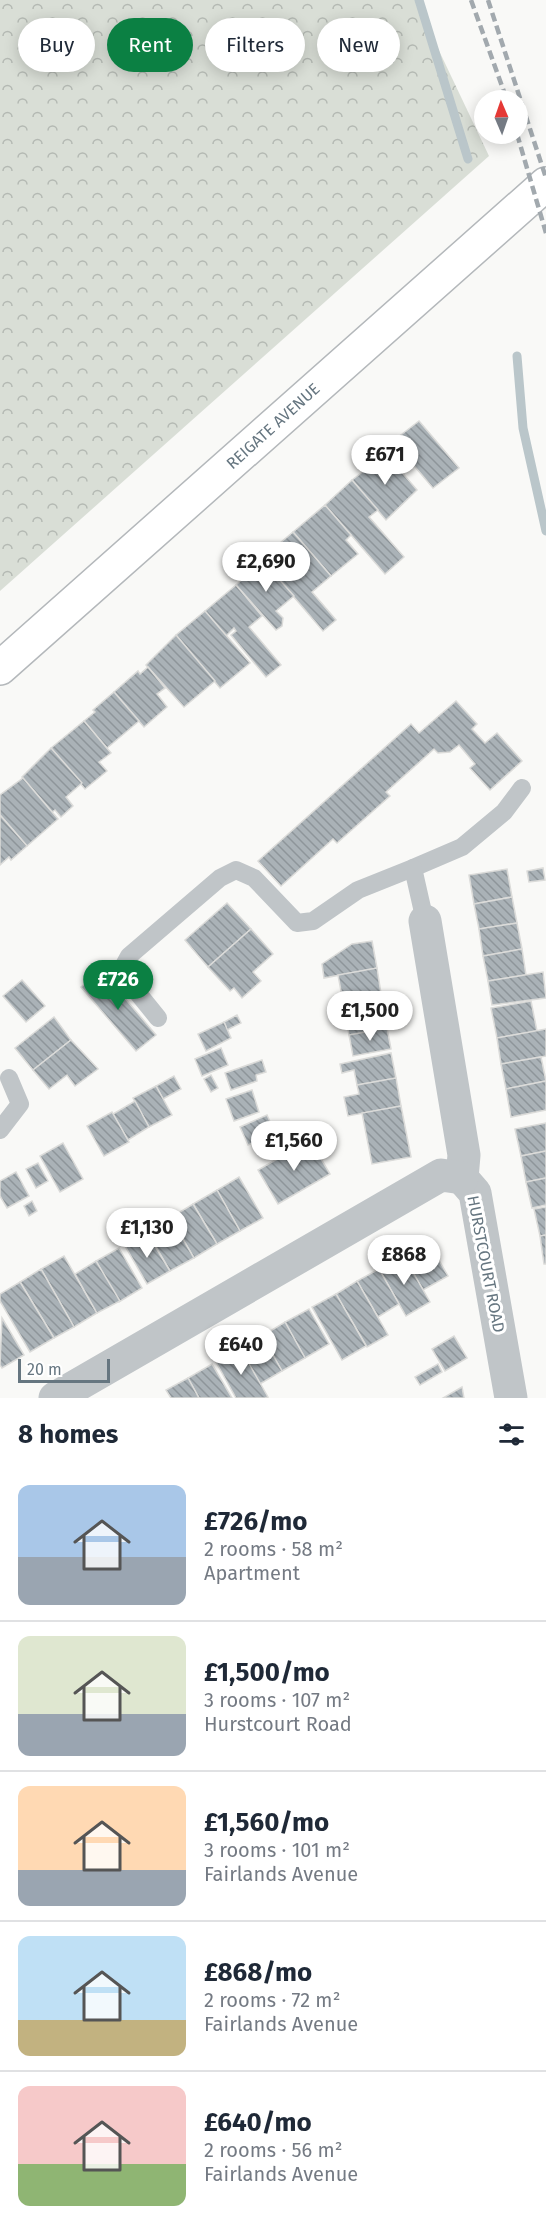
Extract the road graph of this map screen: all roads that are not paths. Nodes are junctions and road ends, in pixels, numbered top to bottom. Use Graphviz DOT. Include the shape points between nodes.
graph roads {
  1 [pos="546,184"];
  2 [pos="0,668"];
  3 [pos="522,788"];
  4 [pos="413,868"];
  5 [pos="425,921"];
  6 [pos="158,1018"];
  7 [pos="9,1078"];
  8 [pos="0,1130"];
  9 [pos="462,1178"];
  10 [pos="55,1398"];
  11 [pos="511,1398"];
  1 -- 2 [label="highway, REIGATE AVENUE"];
  3 -- 4 [label="lane" via="504,812 462,847"];
  4 -- 5 [label="lane"];
  4 -- 6 [label="lane" via="358,890 314,921 297,922 247,873 236,870 220,878 129,956 123,967 124,976"];
  5 -- 9 [label="street, HURSTCOURT ROAD" via="464,1155"];
  7 -- 8 [label="lane" via="20,1104"];
  9 -- 10 [label="street" via="441,1175"];
  9 -- 11 [label="street, HURSTCOURT ROAD" via="475,1193"];
}
